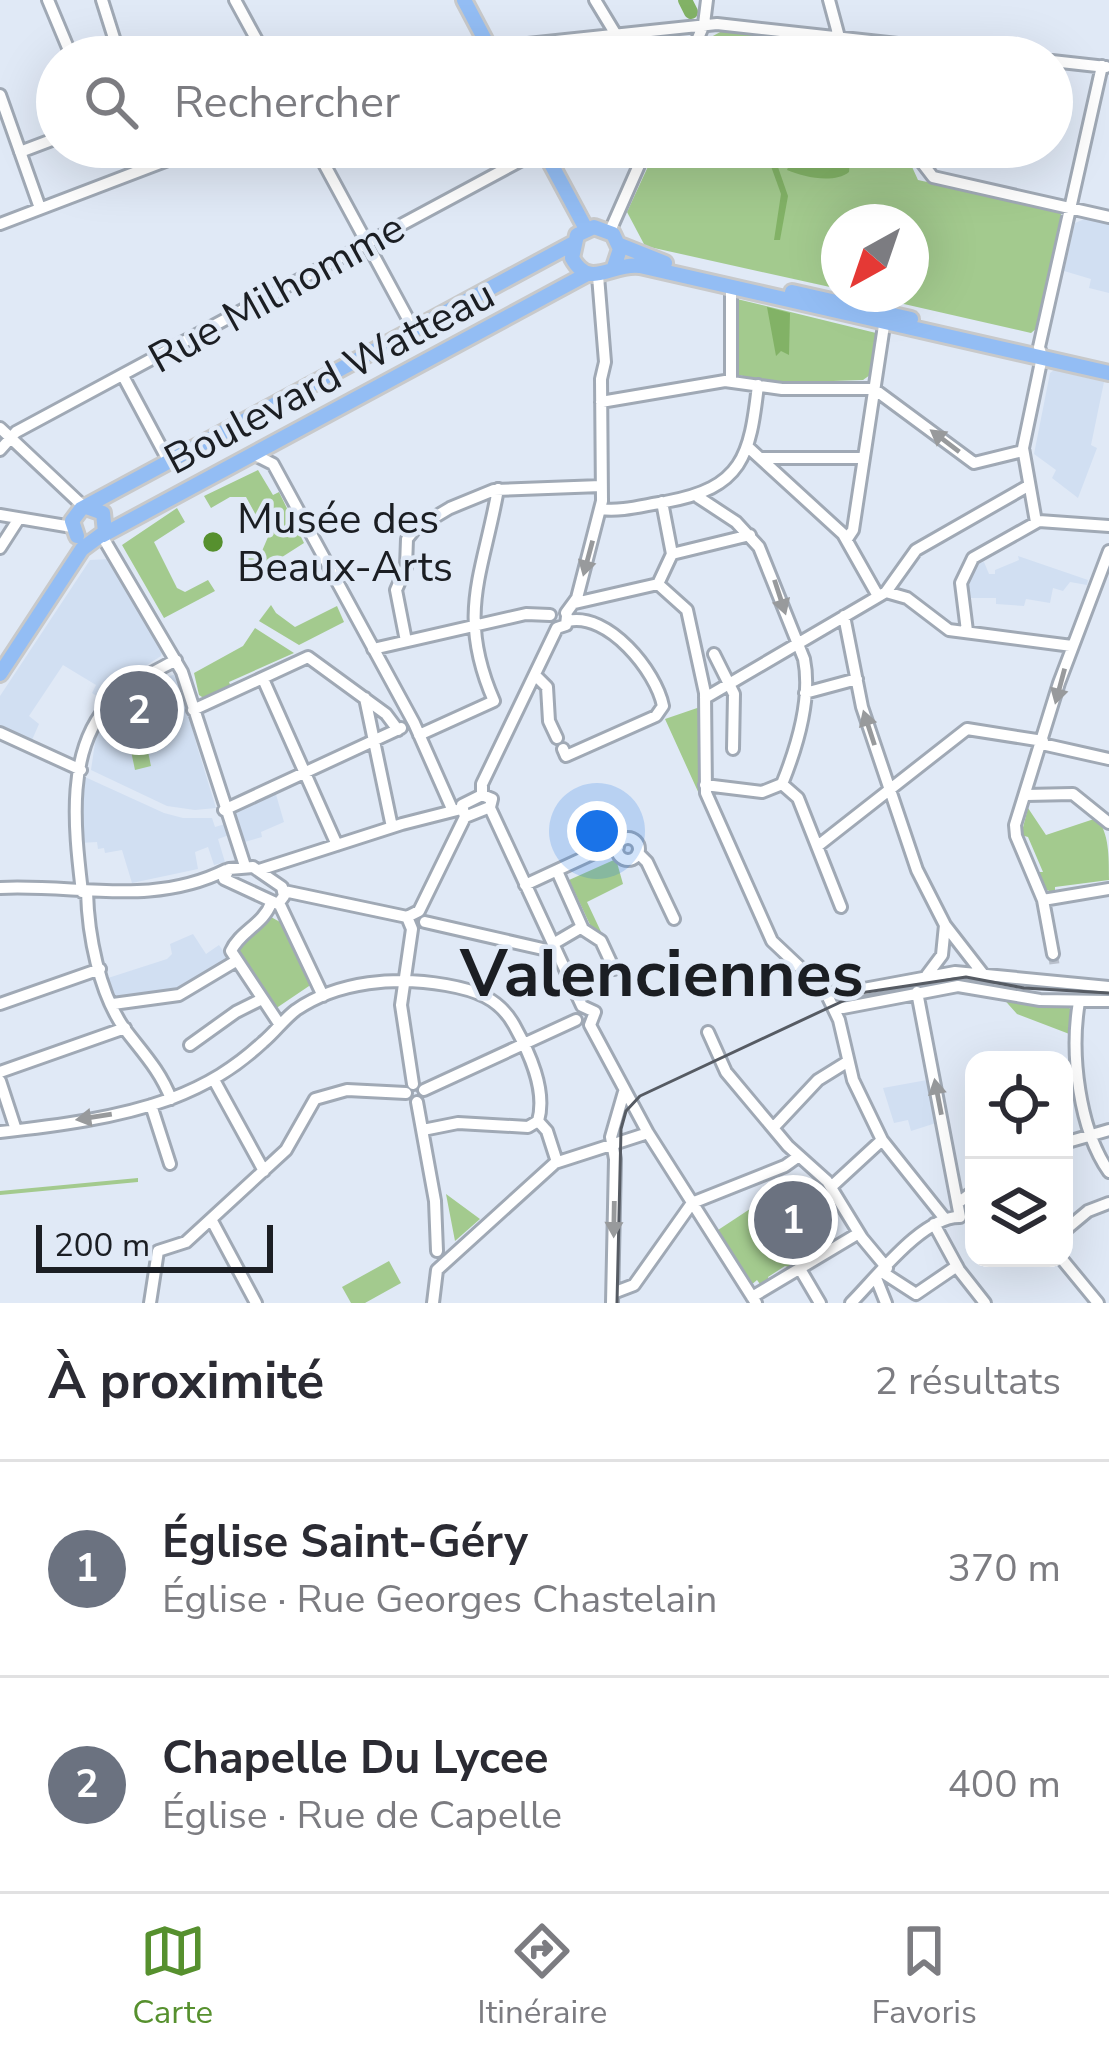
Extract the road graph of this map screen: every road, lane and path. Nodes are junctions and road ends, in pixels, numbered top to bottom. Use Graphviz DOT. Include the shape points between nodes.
graph roads {
  1 [pos="48,0"];
  2 [pos="102,0"];
  3 [pos="235,0"];
  4 [pos="595,0"];
  5 [pos="707,0"];
  6 [pos="829,0"];
  7 [pos="468,1"];
  8 [pos="704,24"];
  9 [pos="615,33"];
  10 [pos="63,36"];
  11 [pos="116,36"];
  12 [pos="255,36"];
  13 [pos="484,36"];
  14 [pos="593,36"];
  15 [pos="699,36"];
  16 [pos="828,36"];
  17 [pos="838,36"];
  18 [pos="1073,63"];
  19 [pos="1106,67"];
  20 [pos="0,97"];
  21 [pos="36,146"];
  22 [pos="20,152"];
  23 [pos="147,168"];
  24 [pos="326,168"];
  25 [pos="505,168"];
  26 [pos="555,168"];
  27 [pos="638,168"];
  28 [pos="926,168"];
  29 [pos="40,208"];
  30 [pos="1071,208"];
  31 [pos="1109,217"];
  32 [pos="0,224"];
  33 [pos="586,229"];
  34 [pos="610,231"];
  35 [pos="367,243"];
  36 [pos="572,244"];
  37 [pos="620,245"];
  38 [pos="614,268"];
  39 [pos="592,275"];
  40 [pos="731,288"];
  41 [pos="885,318"];
  42 [pos="414,330"];
  43 [pos="1041,352"];
  44 [pos="1109,363"];
  45 [pos="1109,373"];
  46 [pos="123,376"];
  47 [pos="731,381"];
  48 [pos="758,385"];
  49 [pos="874,389"];
  50 [pos="601,402"];
  51 [pos="5,432"];
  52 [pos="278,441"];
  53 [pos="749,448"];
  54 [pos="0,450"];
  55 [pos="1022,451"];
  56 [pos="254,454"];
  57 [pos="760,458"];
  58 [pos="864,458"];
  59 [pos="169,462"];
  60 [pos="273,464"];
  61 [pos="602,485"];
  62 [pos="1028,485"];
  63 [pos="498,489"];
  64 [pos="698,496"];
  65 [pos="662,502"];
  66 [pos="85,507"];
  67 [pos="601,508"];
  68 [pos="0,515"];
  69 [pos="18,520"];
  70 [pos="1036,522"];
  71 [pos="1109,526"];
  72 [pos="89,535"];
  73 [pos="750,535"];
  74 [pos="847,539"];
  75 [pos="0,548"];
  76 [pos="1109,550"];
  77 [pos="672,554"];
  78 [pos="658,584"];
  79 [pos="882,594"];
  80 [pos="566,616"];
  81 [pos="844,616"];
  82 [pos="474,626"];
  83 [pos="967,631"];
  84 [pos="406,640"];
  85 [pos="798,644"];
  86 [pos="1072,646"];
  87 [pos="373,650"];
  88 [pos="714,654"];
  89 [pos="176,660"];
  90 [pos="0,662"];
  91 [pos="0,674"];
  92 [pos="536,676"];
  93 [pos="263,679"];
  94 [pos="857,679"];
  95 [pos="730,683"];
  96 [pos="805,693"];
  97 [pos="365,698"];
  98 [pos="705,698"];
  99 [pos="194,710"];
  100 [pos="417,729"];
  101 [pos="398,730"];
  102 [pos="0,733"];
  103 [pos="372,740"];
  104 [pos="1043,742"];
  105 [pos="733,749"];
  106 [pos="1109,759"];
  107 [pos="81,770"];
  108 [pos="305,772"];
  109 [pos="705,784"];
  110 [pos="782,784"];
  111 [pos="890,789"];
  112 [pos="482,795"];
  113 [pos="1026,795"];
  114 [pos="490,808"];
  115 [pos="224,810"];
  116 [pos="460,812"];
  117 [pos="1109,823"];
  118 [pos="392,827"];
  119 [pos="338,845"];
  120 [pos="819,845"];
  121 [pos="245,866"];
  122 [pos="259,870"];
  123 [pos="557,871"];
  124 [pos="227,877"];
  125 [pos="525,885"];
  126 [pos="0,888"];
  127 [pos="1109,890"];
  128 [pos="85,892"];
  129 [pos="278,899"];
  130 [pos="1043,900"];
  131 [pos="842,907"];
  132 [pos="674,919"];
  133 [pos="416,920"];
  134 [pos="945,925"];
  135 [pos="581,928"];
  136 [pos="555,948"];
  137 [pos="1053,954"];
  138 [pos="236,962"];
  139 [pos="1055,968"];
  140 [pos="100,969"];
  141 [pos="614,969"];
  142 [pos="983,974"];
  143 [pos="927,975"];
  144 [pos="1017,980"];
  145 [pos="402,981"];
  146 [pos="1058,983"];
  147 [pos="1104,986"];
  148 [pos="916,992"];
  149 [pos="1015,995"];
  150 [pos="323,996"];
  151 [pos="262,999"];
  152 [pos="832,1001"];
  153 [pos="1103,1002"];
  154 [pos="1079,1003"];
  155 [pos="0,1004"];
  156 [pos="113,1004"];
  157 [pos="582,1006"];
  158 [pos="576,1020"];
  159 [pos="280,1025"];
  160 [pos="590,1025"];
  161 [pos="125,1028"];
  162 [pos="708,1032"];
  163 [pos="523,1043"];
  164 [pos="190,1045"];
  165 [pos="847,1062"];
  166 [pos="0,1077"];
  167 [pos="214,1080"];
  168 [pos="414,1089"];
  169 [pos="624,1092"];
  170 [pos="171,1099"];
  171 [pos="151,1105"];
  172 [pos="538,1121"];
  173 [pos="773,1127"];
  174 [pos="16,1130"];
  175 [pos="423,1130"];
  176 [pos="1109,1130"];
  177 [pos="0,1132"];
  178 [pos="648,1133"];
  179 [pos="1087,1134"];
  180 [pos="1073,1139"];
  181 [pos="882,1140"];
  182 [pos="611,1145"];
  183 [pos="800,1156"];
  184 [pos="557,1162"];
  185 [pos="170,1164"];
  186 [pos="264,1171"];
  187 [pos="1109,1172"];
  188 [pos="831,1186"];
  189 [pos="965,1198"];
  190 [pos="692,1203"];
  191 [pos="958,1203"];
  192 [pos="1109,1203"];
  193 [pos="211,1219"];
  194 [pos="948,1219"];
  195 [pos="965,1222"];
  196 [pos="1073,1224"];
  197 [pos="860,1233"];
  198 [pos="440,1260"];
  199 [pos="957,1266"];
  200 [pos="1068,1267"];
  201 [pos="800,1269"];
  202 [pos="882,1273"];
  203 [pos="973,1288"];
  204 [pos="613,1298"];
  205 [pos="754,1300"];
  206 [pos="150,1303"];
  207 [pos="256,1303"];
  208 [pos="433,1303"];
  209 [pos="820,1303"];
  210 [pos="851,1303"];
  211 [pos="886,1303"];
  212 [pos="964,1303"];
  213 [pos="985,1303"];
  214 [pos="1098,1303"];
  1 -- 10 [label="street"];
  2 -- 11 [label="street"];
  3 -- 12 [label="street"];
  4 -- 9 [label="street"];
  5 -- 8 [label="street"];
  6 -- 17 [label="street"];
  7 -- 13 [label="main road"];
  8 -- 9 [label="street"];
  8 -- 15 [label="street"];
  8 -- 16 [label="street"];
  9 -- 14 [label="street"];
  18 -- 19 [label="street"];
  19 -- 30 [label="street"];
  20 -- 22 [label="street"];
  21 -- 22 [label="street"];
  22 -- 29 [label="street"];
  23 -- 29 [label="street"];
  24 -- 35 [label="street"];
  25 -- 35 [label="street, Rue Milhomme"];
  26 -- 33 [label="main road"];
  27 -- 34 [label="street"];
  28 -- 30 [label="street" via="933,177"];
  29 -- 32 [label="street"];
  30 -- 31 [label="street"];
  30 -- 43 [label="street"];
  33 -- 34 [label="main road"];
  33 -- 36 [label="main road"];
  34 -- 37 [label="main road"];
  35 -- 42 [label="street"];
  35 -- 46 [label="street, Rue Milhomme"];
  36 -- 39 [label="main road" via="574,262"];
  36 -- 42 [label="main road, Boulevard Watteau"];
  37 -- 38 [label="main road"];
  37 -- 41 [label="main road"];
  38 -- 39 [label="main road"];
  38 -- 40 [label="main road" via="640,266"];
  39 -- 50 [label="street" via="605,362"];
  39 -- 52 [label="main road, Boulevard Watteau"];
  40 -- 41 [label="main road"];
  40 -- 47 [label="street"];
  41 -- 43 [label="main road"];
  41 -- 49 [label="street"];
  42 -- 59 [label="main road, Boulevard Watteau"];
  43 -- 44 [label="main road"];
  43 -- 45 [label="main road"];
  43 -- 55 [label="street"];
  46 -- 51 [label="street, Rue Milhomme"];
  46 -- 59 [label="street"];
  47 -- 48 [label="street"];
  47 -- 50 [label="street"];
  48 -- 49 [label="street"];
  48 -- 53 [label="street"];
  55 -- 49 [label="street, one-way" via="974,463"];
  49 -- 58 [label="street"];
  50 -- 61 [label="street"];
  51 -- 54 [label="street"];
  51 -- 66 [label="street"];
  52 -- 56 [label="main road, Boulevard Watteau"];
  52 -- 60 [label="street"];
  53 -- 57 [label="street"];
  53 -- 64 [label="street"];
  55 -- 62 [label="street"];
  56 -- 60 [label="street"];
  56 -- 72 [label="main road, Boulevard Watteau"];
  57 -- 58 [label="street"];
  57 -- 74 [label="street"];
  58 -- 74 [label="street"];
  59 -- 66 [label="main road, Boulevard Watteau"];
  60 -- 87 [label="street"];
  61 -- 63 [label="street"];
  61 -- 67 [label="street"];
  62 -- 70 [label="street"];
  62 -- 79 [label="street" via="916,550"];
  63 -- 82 [label="street" via="477,574"];
  63 -- 84 [label="street" via="408,536 395,590"];
  64 -- 65 [label="street"];
  64 -- 73 [label="street"];
  65 -- 67 [label="street"];
  65 -- 77 [label="street"];
  66 -- 72 [label="main road" via="75,513"];
  66 -- 72 [label="main road" via="107,525"];
  67 -- 80 [label="street, one-way"];
  68 -- 69 [label="street"];
  69 -- 72 [label="street"];
  69 -- 75 [label="street"];
  70 -- 71 [label="street"];
  70 -- 83 [label="street" via="969,562 961,583"];
  72 -- 89 [label="street"];
  72 -- 90 [label="main road"];
  72 -- 91 [label="main road"];
  73 -- 77 [label="street"];
  73 -- 85 [label="street, one-way"];
  74 -- 79 [label="street"];
  76 -- 86 [label="street"];
  77 -- 78 [label="street"];
  78 -- 80 [label="street"];
  78 -- 98 [label="street" via="687,610"];
  79 -- 81 [label="street"];
  79 -- 83 [label="street" via="907,598 945,629"];
  80 -- 82 [label="street" via="530,613"];
  80 -- 92 [label="street"];
  80 -- 92 [label="street" via="626,647 663,709 562,748 548,721 547,687"];
  81 -- 85 [label="street"];
  81 -- 94 [label="street"];
  82 -- 84 [label="street"];
  82 -- 100 [label="street" via="477,661 494,700"];
  83 -- 86 [label="street"];
  84 -- 87 [label="street"];
  85 -- 95 [label="street"];
  85 -- 96 [label="street"];
  86 -- 104 [label="street, one-way"];
  87 -- 100 [label="street"];
  88 -- 95 [label="street"];
  89 -- 99 [label="street"];
  89 -- 107 [label="street" via="107,706"];
  92 -- 112 [label="street"];
  93 -- 97 [label="street" via="308,657"];
  93 -- 99 [label="street"];
  93 -- 108 [label="street"];
  94 -- 96 [label="street"];
  111 -- 94 [label="street, one-way"];
  95 -- 98 [label="street"];
  95 -- 105 [label="street"];
  96 -- 110 [label="street"];
  97 -- 101 [label="street"];
  97 -- 103 [label="street"];
  98 -- 109 [label="street"];
  99 -- 115 [label="street"];
  100 -- 101 [label="street"];
  100 -- 116 [label="street"];
  101 -- 103 [label="street"];
  102 -- 107 [label="street"];
  103 -- 108 [label="street"];
  103 -- 118 [label="street"];
  104 -- 106 [label="street"];
  104 -- 111 [label="street" via="970,728"];
  104 -- 113 [label="street"];
  107 -- 128 [label="street" via="75,826"];
  108 -- 115 [label="street"];
  108 -- 119 [label="street"];
  109 -- 110 [label="street" via="766,792"];
  109 -- 152 [label="street" via="772,941"];
  110 -- 120 [label="street" via="798,797"];
  111 -- 120 [label="street"];
  111 -- 134 [label="street"];
  112 -- 114 [label="street" via="492,799"];
  112 -- 116 [label="street"];
  113 -- 117 [label="street" via="1078,796"];
  113 -- 130 [label="street" via="1015,832"];
  114 -- 116 [label="street"];
  114 -- 125 [label="street"];
  115 -- 121 [label="street"];
  116 -- 118 [label="street"];
  116 -- 133 [label="street"];
  118 -- 119 [label="street"];
  119 -- 122 [label="street"];
  120 -- 131 [label="street"];
  121 -- 122 [label="street"];
  121 -- 124 [label="street"];
  122 -- 129 [label="street"];
  123 -- 125 [label="street"];
  123 -- 132 [label="street" via="607,847 618,847 625,860 638,853"];
  123 -- 135 [label="street"];
  124 -- 128 [label="street" via="127,894"];
  124 -- 129 [label="street"];
  125 -- 136 [label="street"];
  126 -- 128 [label="street"];
  127 -- 130 [label="street"];
  128 -- 140 [label="street"];
  129 -- 133 [label="street"];
  129 -- 138 [label="street" via="232,946"];
  129 -- 150 [label="street"];
  130 -- 137 [label="street"];
  133 -- 136 [label="street"];
  133 -- 145 [label="street"];
  134 -- 142 [label="street"];
  134 -- 143 [label="street" via="942,955"];
  135 -- 136 [label="street"];
  135 -- 141 [label="street" via="603,943"];
  136 -- 157 [label="street"];
  138 -- 151 [label="street"];
  138 -- 156 [label="street" via="178,995"];
  139 -- 146 [label="street"];
  140 -- 155 [label="street"];
  140 -- 156 [label="street"];
  142 -- 143 [label="street"];
  142 -- 144 [label="street"];
  143 -- 152 [label="street"];
  144 -- 146 [label="street"];
  144 -- 149 [label="street"];
  145 -- 150 [label="street"];
  145 -- 163 [label="street" via="482,994"];
  145 -- 168 [label="street"];
  146 -- 147 [label="street"];
  147 -- 153 [label="street"];
  148 -- 149 [label="street" via="964,986"];
  148 -- 152 [label="street" via="846,1007"];
  191 -- 148 [label="street, one-way"];
  149 -- 154 [label="street"];
  150 -- 159 [label="street"];
  151 -- 159 [label="street"];
  151 -- 164 [label="street"];
  152 -- 165 [label="street"];
  153 -- 154 [label="street"];
  154 -- 179 [label="street"];
  156 -- 161 [label="street"];
  157 -- 158 [label="street"];
  157 -- 160 [label="street" via="595,1013"];
  158 -- 160 [label="street"];
  158 -- 163 [label="street"];
  159 -- 167 [label="street"];
  160 -- 169 [label="street"];
  161 -- 166 [label="street"];
  161 -- 170 [label="street"];
  162 -- 173 [label="street" via="726,1072"];
  163 -- 168 [label="street"];
  163 -- 172 [label="street" via="539,1092"];
  165 -- 173 [label="street" via="814,1083"];
  165 -- 181 [label="street"];
  166 -- 174 [label="street"];
  167 -- 170 [label="street"];
  167 -- 186 [label="street"];
  168 -- 175 [label="street" via="408,1100 417,1102"];
  168 -- 186 [label="street" via="320,1096"];
  169 -- 178 [label="street"];
  169 -- 182 [label="street"];
  170 -- 171 [label="street"];
  171 -- 174 [label="street, one-way"];
  171 -- 185 [label="street"];
  172 -- 175 [label="street"];
  172 -- 184 [label="street"];
  173 -- 183 [label="street"];
  174 -- 177 [label="street"];
  175 -- 198 [label="street"];
  176 -- 179 [label="street"];
  178 -- 182 [label="street"];
  178 -- 190 [label="street"];
  179 -- 180 [label="street"];
  179 -- 187 [label="street"];
  181 -- 188 [label="street"];
  181 -- 194 [label="street"];
  182 -- 184 [label="street"];
  182 -- 204 [label="street, one-way"];
  183 -- 188 [label="street"];
  183 -- 190 [label="street"];
  184 -- 198 [label="street"];
  186 -- 193 [label="street"];
  188 -- 197 [label="street"];
  189 -- 191 [label="street"];
  190 -- 204 [label="street" via="633,1286"];
  190 -- 205 [label="street"];
  191 -- 194 [label="street"];
  192 -- 196 [label="street"];
  193 -- 206 [label="street" via="157,1253"];
  193 -- 207 [label="street"];
  194 -- 195 [label="street"];
  194 -- 199 [label="street"];
  194 -- 202 [label="street"];
  197 -- 201 [label="street"];
  197 -- 202 [label="street"];
  198 -- 208 [label="street"];
  199 -- 202 [label="street" via="916,1294"];
  199 -- 203 [label="street"];
  200 -- 214 [label="street"];
  201 -- 205 [label="street"];
  201 -- 209 [label="street"];
  202 -- 210 [label="street"];
  202 -- 211 [label="street"];
  203 -- 212 [label="street"];
  203 -- 213 [label="street"];
}
